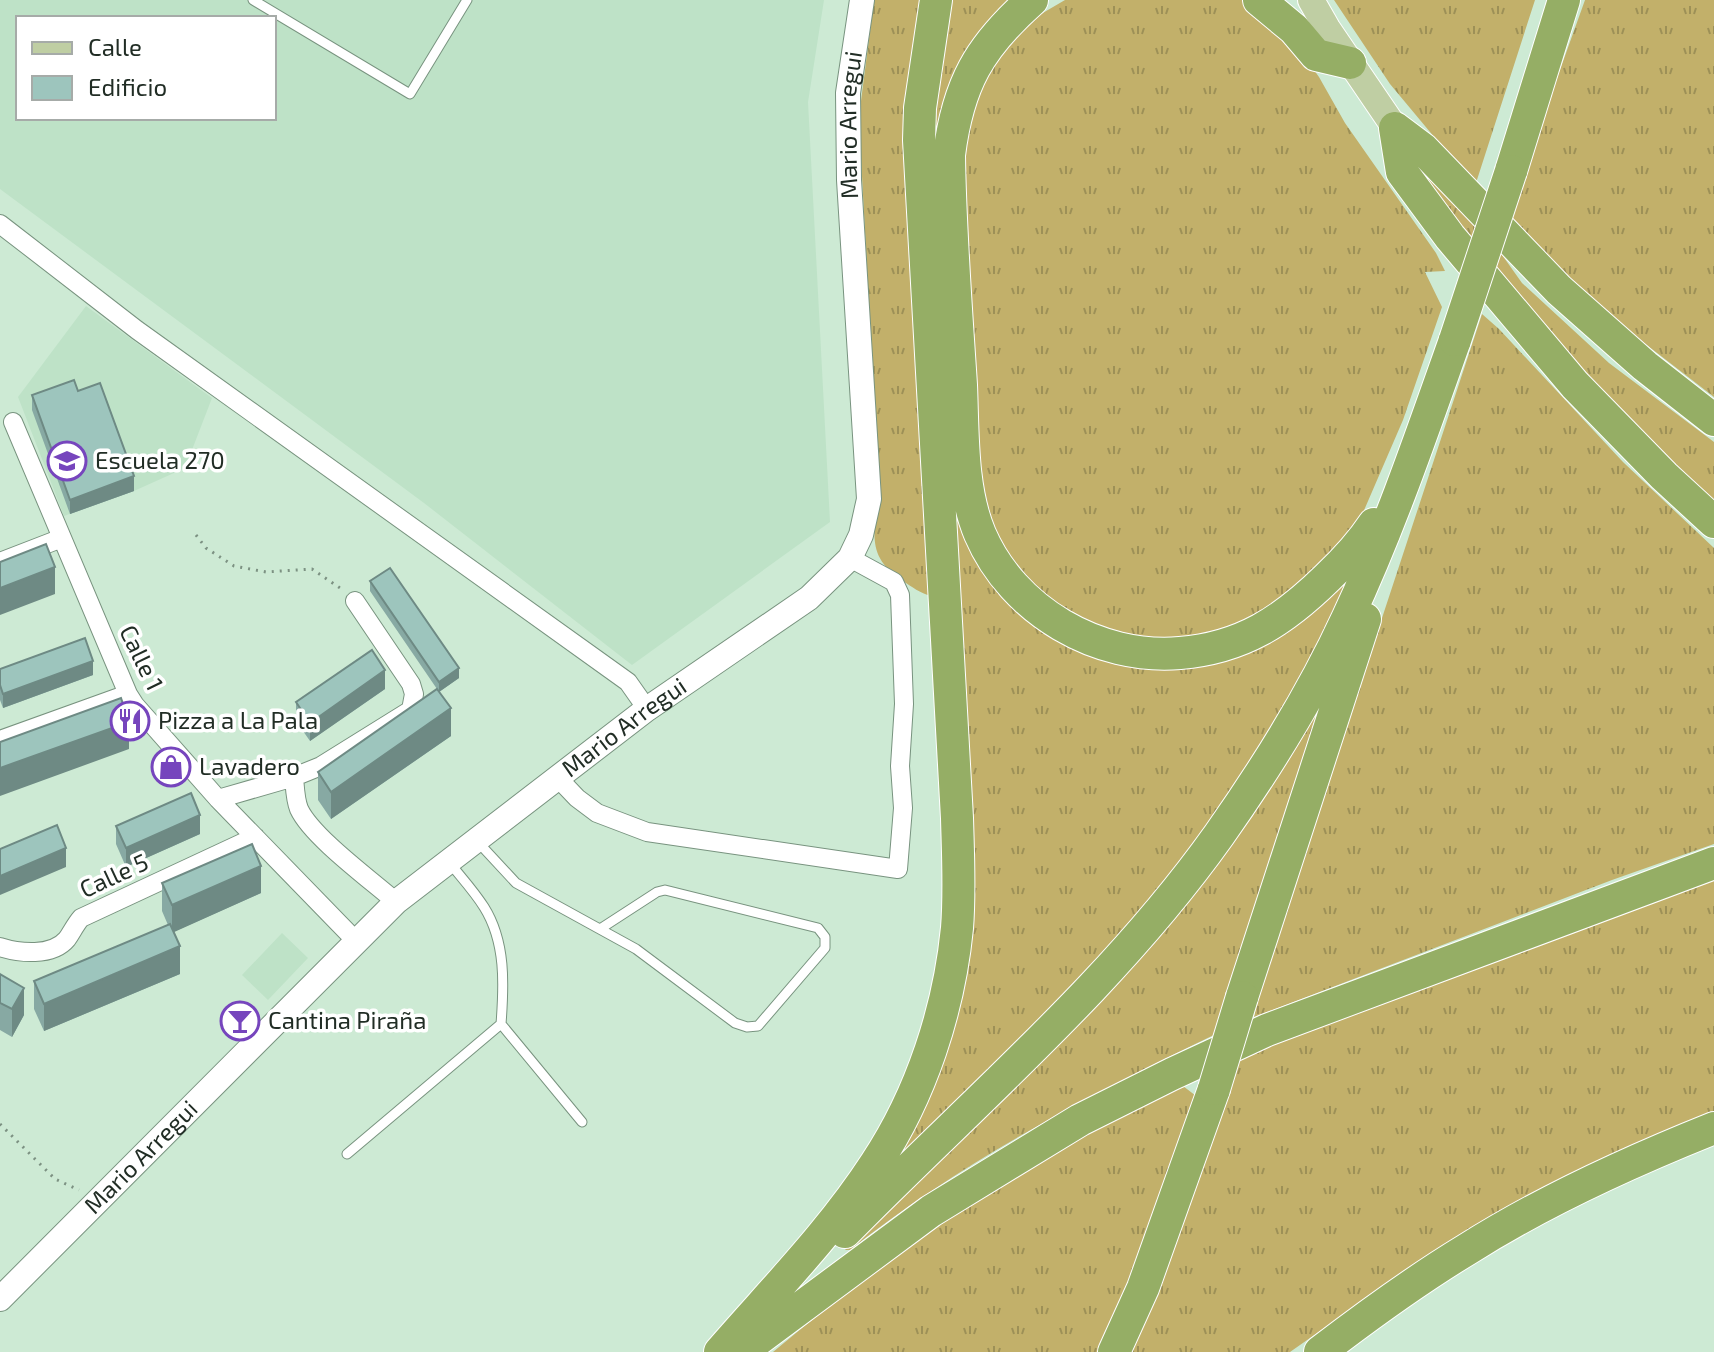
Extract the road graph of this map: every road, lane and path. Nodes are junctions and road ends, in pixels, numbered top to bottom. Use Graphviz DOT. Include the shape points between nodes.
graph roads {
  1 [pos="253,0"];
  2 [pos="467,0"];
  3 [pos="862,0"];
  4 [pos="936,0"];
  5 [pos="1032,0"];
  6 [pos="1259,0"];
  7 [pos="1311,0"];
  8 [pos="1564,0"];
  9 [pos="1350,63"];
  10 [pos="1395,128"];
  11 [pos="0,224"];
  12 [pos="1712,418"];
  13 [pos="13,422"];
  14 [pos="1412,459"];
  15 [pos="1714,522"];
  16 [pos="196,535"];
  17 [pos="62,538"];
  18 [pos="850,558"];
  19 [pos="0,562"];
  20 [pos="355,601"];
  21 [pos="128,694"];
  22 [pos="647,709"];
  23 [pos="0,740"];
  24 [pos="294,777"];
  25 [pos="557,777"];
  26 [pos="218,799"];
  27 [pos="255,837"];
  28 [pos="475,840"];
  29 [pos="448,861"];
  30 [pos="1714,863"];
  31 [pos="396,902"];
  32 [pos="600,929"];
  33 [pos="357,942"];
  34 [pos="0,947"];
  35 [pos="501,1024"];
  36 [pos="582,1122"];
  37 [pos="0,1124"];
  38 [pos="1714,1128"];
  39 [pos="347,1154"];
  40 [pos="98,1199"];
  41 [pos="0,1299"];
  42 [pos="720,1352"];
  43 [pos="728,1352"];
  44 [pos="741,1352"];
  45 [pos="1114,1352"];
  46 [pos="1320,1352"];
  1 -- 2 [label="lane" via="410,94"];
  3 -- 18 [label="street, Mario Arregui" via="848,93 849,180 869,499"];
  4 -- 42 [label="highway" via="919,140 957,818 957,928 948,988 912,1099 877,1163"];
  5 -- 14 [label="highway" via="981,54 953,120 949,155 967,477 980,535 1015,586 1066,628 1119,650 1156,655 1240,640 1289,614 1359,548"];
  6 -- 9 [label="highway" via="1316,55"];
  7 -- 9 [label="main road"];
  8 -- 14 [label="highway, bridge"];
  9 -- 10 [label="main road"];
  10 -- 12 [label="highway" via="1423,149 1559,290"];
  10 -- 15 [label="highway" via="1402,172 1450,237 1575,385"];
  11 -- 22 [label="street" via="137,330 628,682"];
  13 -- 17 [label="street, Calle 1"];
  14 -- 43 [label="highway" via="1334,645 1218,836 1094,987"];
  14 -- 45 [label="highway, bridge" via="1399,520 1214,1089 1143,1288"];
  16 -- 20 [label="path" via="234,566 266,572 312,569"];
  17 -- 19 [label="street"];
  17 -- 21 [label="street, Calle 1"];
  18 -- 22 [label="street, Mario Arregui" via="801,605"];
  18 -- 25 [label="street" via="894,582 900,595 904,704 898,869 647,832 597,813"];
  20 -- 24 [label="street" via="411,684 414,702 411,710"];
  21 -- 23 [label="street"];
  21 -- 26 [label="street, Calle 1"];
  22 -- 25 [label="street, Mario Arregui"];
  24 -- 26 [label="street"];
  24 -- 31 [label="street" via="306,820"];
  25 -- 28 [label="street, Mario Arregui"];
  26 -- 27 [label="street, Calle 1"];
  27 -- 33 [label="street, Calle 1"];
  27 -- 34 [label="street, Calle 5" via="81,918 57,946 33,952"];
  28 -- 29 [label="street, Mario Arregui"];
  28 -- 32 [label="lane" via="516,883"];
  29 -- 31 [label="street, Mario Arregui"];
  29 -- 35 [label="lane" via="484,906 498,934 504,986"];
  30 -- 44 [label="highway" via="1267,1030 1080,1120 931,1211"];
  31 -- 33 [label="street, Mario Arregui"];
  32 -- 32 [label="lane" via="747,1027 758,1026 825,948 818,928 665,890"];
  33 -- 40 [label="street, Mario Arregui"];
  35 -- 36 [label="lane"];
  35 -- 39 [label="lane"];
  37 -- 40 [label="path" via="55,1179"];
  38 -- 46 [label="highway" via="1568,1193 1467,1249"];
  40 -- 41 [label="street, Mario Arregui"];
}
